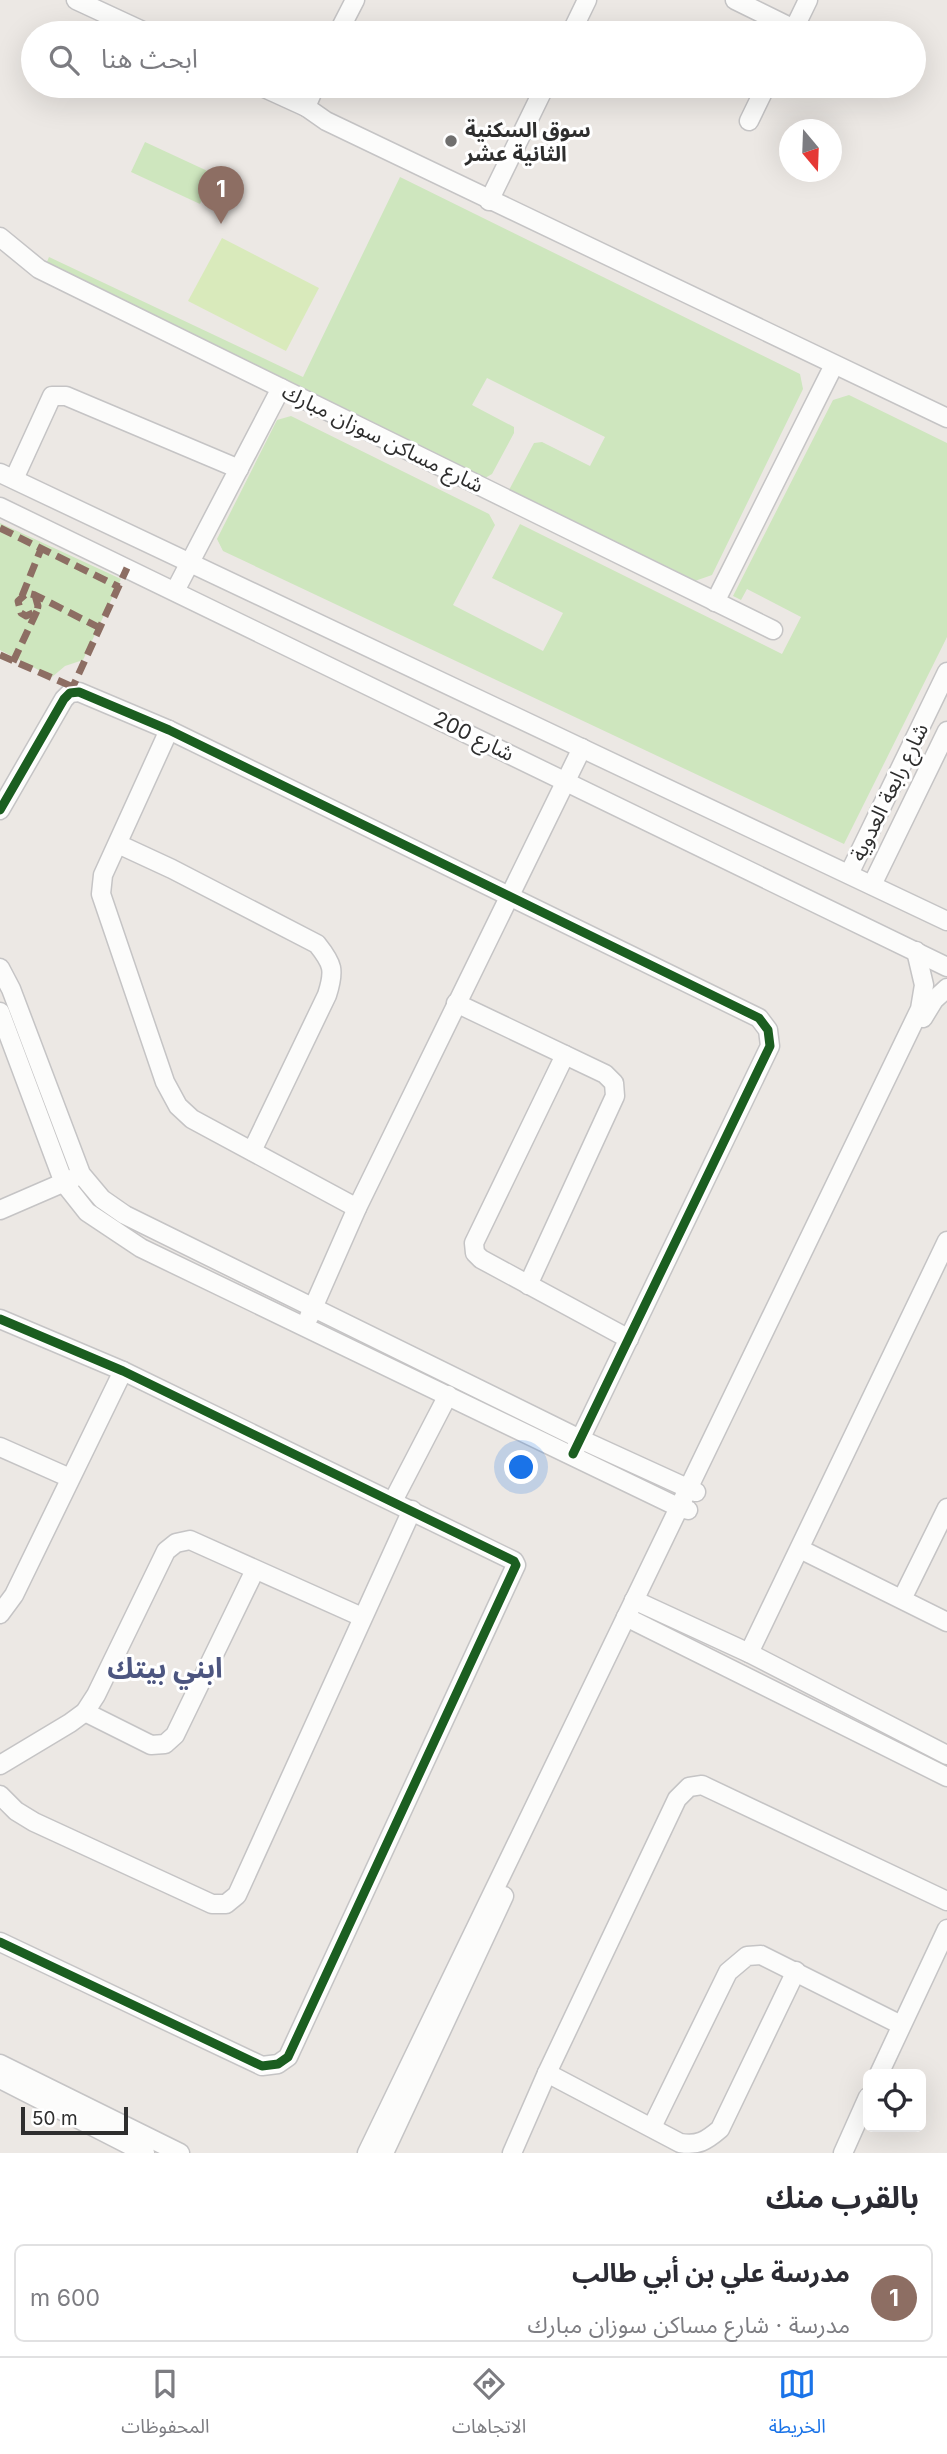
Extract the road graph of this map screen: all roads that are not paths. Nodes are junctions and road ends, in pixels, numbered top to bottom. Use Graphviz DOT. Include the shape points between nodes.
graph roads {
  1 [pos="76,0"];
  2 [pos="355,0"];
  3 [pos="587,0"];
  4 [pos="735,0"];
  5 [pos="808,0"];
  6 [pos="121,21"];
  7 [pos="344,21"];
  8 [pos="577,21"];
  9 [pos="774,21"];
  10 [pos="798,21"];
  11 [pos="286,98"];
  12 [pos="310,98"];
  13 [pos="539,98"];
  14 [pos="760,98"];
  15 [pos="306,107"];
  16 [pos="749,121"];
  17 [pos="489,201"];
  18 [pos="0,237"];
  19 [pos="834,365"];
  20 [pos="281,388"];
  21 [pos="947,418"];
  22 [pos="239,469"];
  23 [pos="7,476"];
  24 [pos="0,507"];
  25 [pos="189,563"];
  26 [pos="175,591"];
  27 [pos="715,602"];
  28 [pos="773,630"];
  29 [pos="947,672"];
  30 [pos="169,730"];
  31 [pos="947,731"];
  32 [pos="582,748"];
  33 [pos="566,780"];
  34 [pos="0,810"];
  35 [pos="874,823"];
  36 [pos="898,834"];
  37 [pos="118,844"];
  38 [pos="849,874"];
  39 [pos="872,885"];
  40 [pos="509,896"];
  41 [pos="947,922"];
  42 [pos="916,951"];
  43 [pos="947,967"];
  44 [pos="0,968"];
  45 [pos="947,988"];
  46 [pos="456,1003"];
  47 [pos="0,1012"];
  48 [pos="565,1055"];
  49 [pos="252,1152"];
  50 [pos="81,1174"];
  51 [pos="64,1183"];
  52 [pos="357,1208"];
  53 [pos="0,1210"];
  54 [pos="947,1241"];
  55 [pos="528,1285"];
  56 [pos="313,1308"];
  57 [pos="0,1319"];
  58 [pos="304,1326"];
  59 [pos="629,1339"];
  60 [pos="123,1371"];
  61 [pos="448,1395"];
  62 [pos="0,1447"];
  63 [pos="576,1447"];
  64 [pos="70,1478"];
  65 [pos="691,1490"];
  66 [pos="393,1501"];
  67 [pos="683,1508"];
  68 [pos="947,1508"];
  69 [pos="412,1510"];
  70 [pos="800,1549"];
  71 [pos="256,1570"];
  72 [pos="902,1599"];
  73 [pos="638,1601"];
  74 [pos="0,1614"];
  75 [pos="362,1617"];
  76 [pos="630,1618"];
  77 [pos="947,1622"];
  78 [pos="749,1653"];
  79 [pos="85,1712"];
  80 [pos="947,1755"];
  81 [pos="0,1765"];
  82 [pos="947,1777"];
  83 [pos="0,1796"];
  84 [pos="947,1902"];
  85 [pos="947,1929"];
  86 [pos="0,1942"];
  87 [pos="796,1971"];
  88 [pos="901,2025"];
  89 [pos="0,2064"];
  90 [pos="881,2069"];
  91 [pos="547,2073"];
  92 [pos="0,2079"];
  93 [pos="863,2108"];
  94 [pos="652,2127"];
  95 [pos="145,2153"];
  96 [pos="180,2153"];
  97 [pos="367,2153"];
  98 [pos="384,2153"];
  99 [pos="512,2153"];
  100 [pos="843,2153"];
  1 -- 6 [label="street"];
  2 -- 7 [label="street"];
  3 -- 8 [label="street"];
  4 -- 9 [label="street"];
  5 -- 10 [label="street"];
  11 -- 15 [label="street"];
  12 -- 15 [label="street"];
  13 -- 17 [label="street"];
  14 -- 16 [label="street"];
  15 -- 17 [label="street"];
  17 -- 19 [label="street"];
  18 -- 20 [label="street, شارع مساكن سوزان مبارك" via="39,269"];
  19 -- 21 [label="street"];
  19 -- 27 [label="street"];
  20 -- 22 [label="street"];
  20 -- 27 [label="street, شارع مساكن سوزان مبارك"];
  22 -- 23 [label="street" via="57,394"];
  22 -- 25 [label="street"];
  23 -- 25 [label="street, شارع 200"];
  24 -- 26 [label="street, شارع 200"];
  25 -- 26 [label="street"];
  25 -- 32 [label="street, شارع 200"];
  26 -- 33 [label="street, شارع 200"];
  27 -- 28 [label="street, شارع مساكن سوزان مبارك"];
  29 -- 35 [label="street, شارع رابعة العدوية"];
  30 -- 34 [label="street" via="79,692 70,693"];
  30 -- 37 [label="street"];
  30 -- 40 [label="street"];
  31 -- 36 [label="street, شارع رابعة العدوية"];
  32 -- 33 [label="street"];
  32 -- 38 [label="street, شارع 200"];
  33 -- 40 [label="street"];
  33 -- 42 [label="street, شارع 200"];
  35 -- 36 [label="street"];
  35 -- 38 [label="street, شارع رابعة العدوية"];
  36 -- 39 [label="street, شارع رابعة العدوية"];
  37 -- 49 [label="street" via="103,875 101,894 165,1082 178,1106 192,1119"];
  37 -- 49 [label="street" via="317,944 331,961 333,978 327,995"];
  38 -- 39 [label="street, شارع 200"];
  39 -- 41 [label="street, شارع 200"];
  40 -- 46 [label="street"];
  40 -- 59 [label="street" via="759,1018 768,1030 770,1046"];
  42 -- 43 [label="street, شارع 200"];
  42 -- 65 [label="street" via="924,985 920,1009"];
  44 -- 50 [label="street"];
  45 -- 65 [label="street" via="926,1013"];
  46 -- 48 [label="street"];
  46 -- 52 [label="street"];
  47 -- 51 [label="street"];
  48 -- 55 [label="street" via="605,1074 614,1083 615,1096"];
  48 -- 55 [label="street" via="474,1243 481,1259"];
  49 -- 52 [label="street"];
  50 -- 51 [label="street"];
  50 -- 56 [label="street" via="102,1199 124,1215"];
  51 -- 53 [label="street"];
  51 -- 58 [label="street" via="87,1212 141,1248"];
  52 -- 56 [label="street"];
  54 -- 70 [label="street"];
  55 -- 59 [label="street"];
  56 -- 58 [label="street"];
  56 -- 63 [label="street"];
  57 -- 60 [label="street"];
  58 -- 61 [label="street"];
  59 -- 63 [label="street"];
  60 -- 64 [label="street"];
  60 -- 66 [label="street"];
  61 -- 63 [label="street"];
  61 -- 66 [label="street"];
  62 -- 64 [label="street"];
  63 -- 65 [label="street"];
  63 -- 67 [label="street"];
  64 -- 74 [label="street"];
  65 -- 67 [label="street"];
  66 -- 69 [label="street"];
  67 -- 73 [label="street"];
  68 -- 72 [label="street"];
  69 -- 75 [label="street"];
  69 -- 86 [label="street" via="516,1565 288,2057 262,2066"];
  70 -- 72 [label="street"];
  70 -- 78 [label="street"];
  71 -- 75 [label="street"];
  71 -- 79 [label="street" via="190,1540 176,1542 166,1550"];
  71 -- 79 [label="street" via="175,1735 165,1744 151,1745"];
  72 -- 77 [label="street"];
  73 -- 76 [label="street"];
  73 -- 78 [label="street"];
  75 -- 83 [label="street" via="237,1895 226,1904 212,1904 34,1822"];
  76 -- 82 [label="street"];
  76 -- 97 [label="street"];
  76 -- 98 [label="street"];
  78 -- 80 [label="street"];
  79 -- 81 [label="street"];
  84 -- 91 [label="street" via="702,1785 689,1787 677,1799"];
  85 -- 88 [label="street"];
  87 -- 88 [label="street"];
  87 -- 94 [label="street" via="761,1955 747,1956 728,1972"];
  87 -- 94 [label="street" via="720,2129 694,2145 680,2143"];
  88 -- 90 [label="street"];
  89 -- 96 [label="street"];
  91 -- 94 [label="street"];
  91 -- 99 [label="street"];
  92 -- 95 [label="street"];
  93 -- 100 [label="street"];
}
